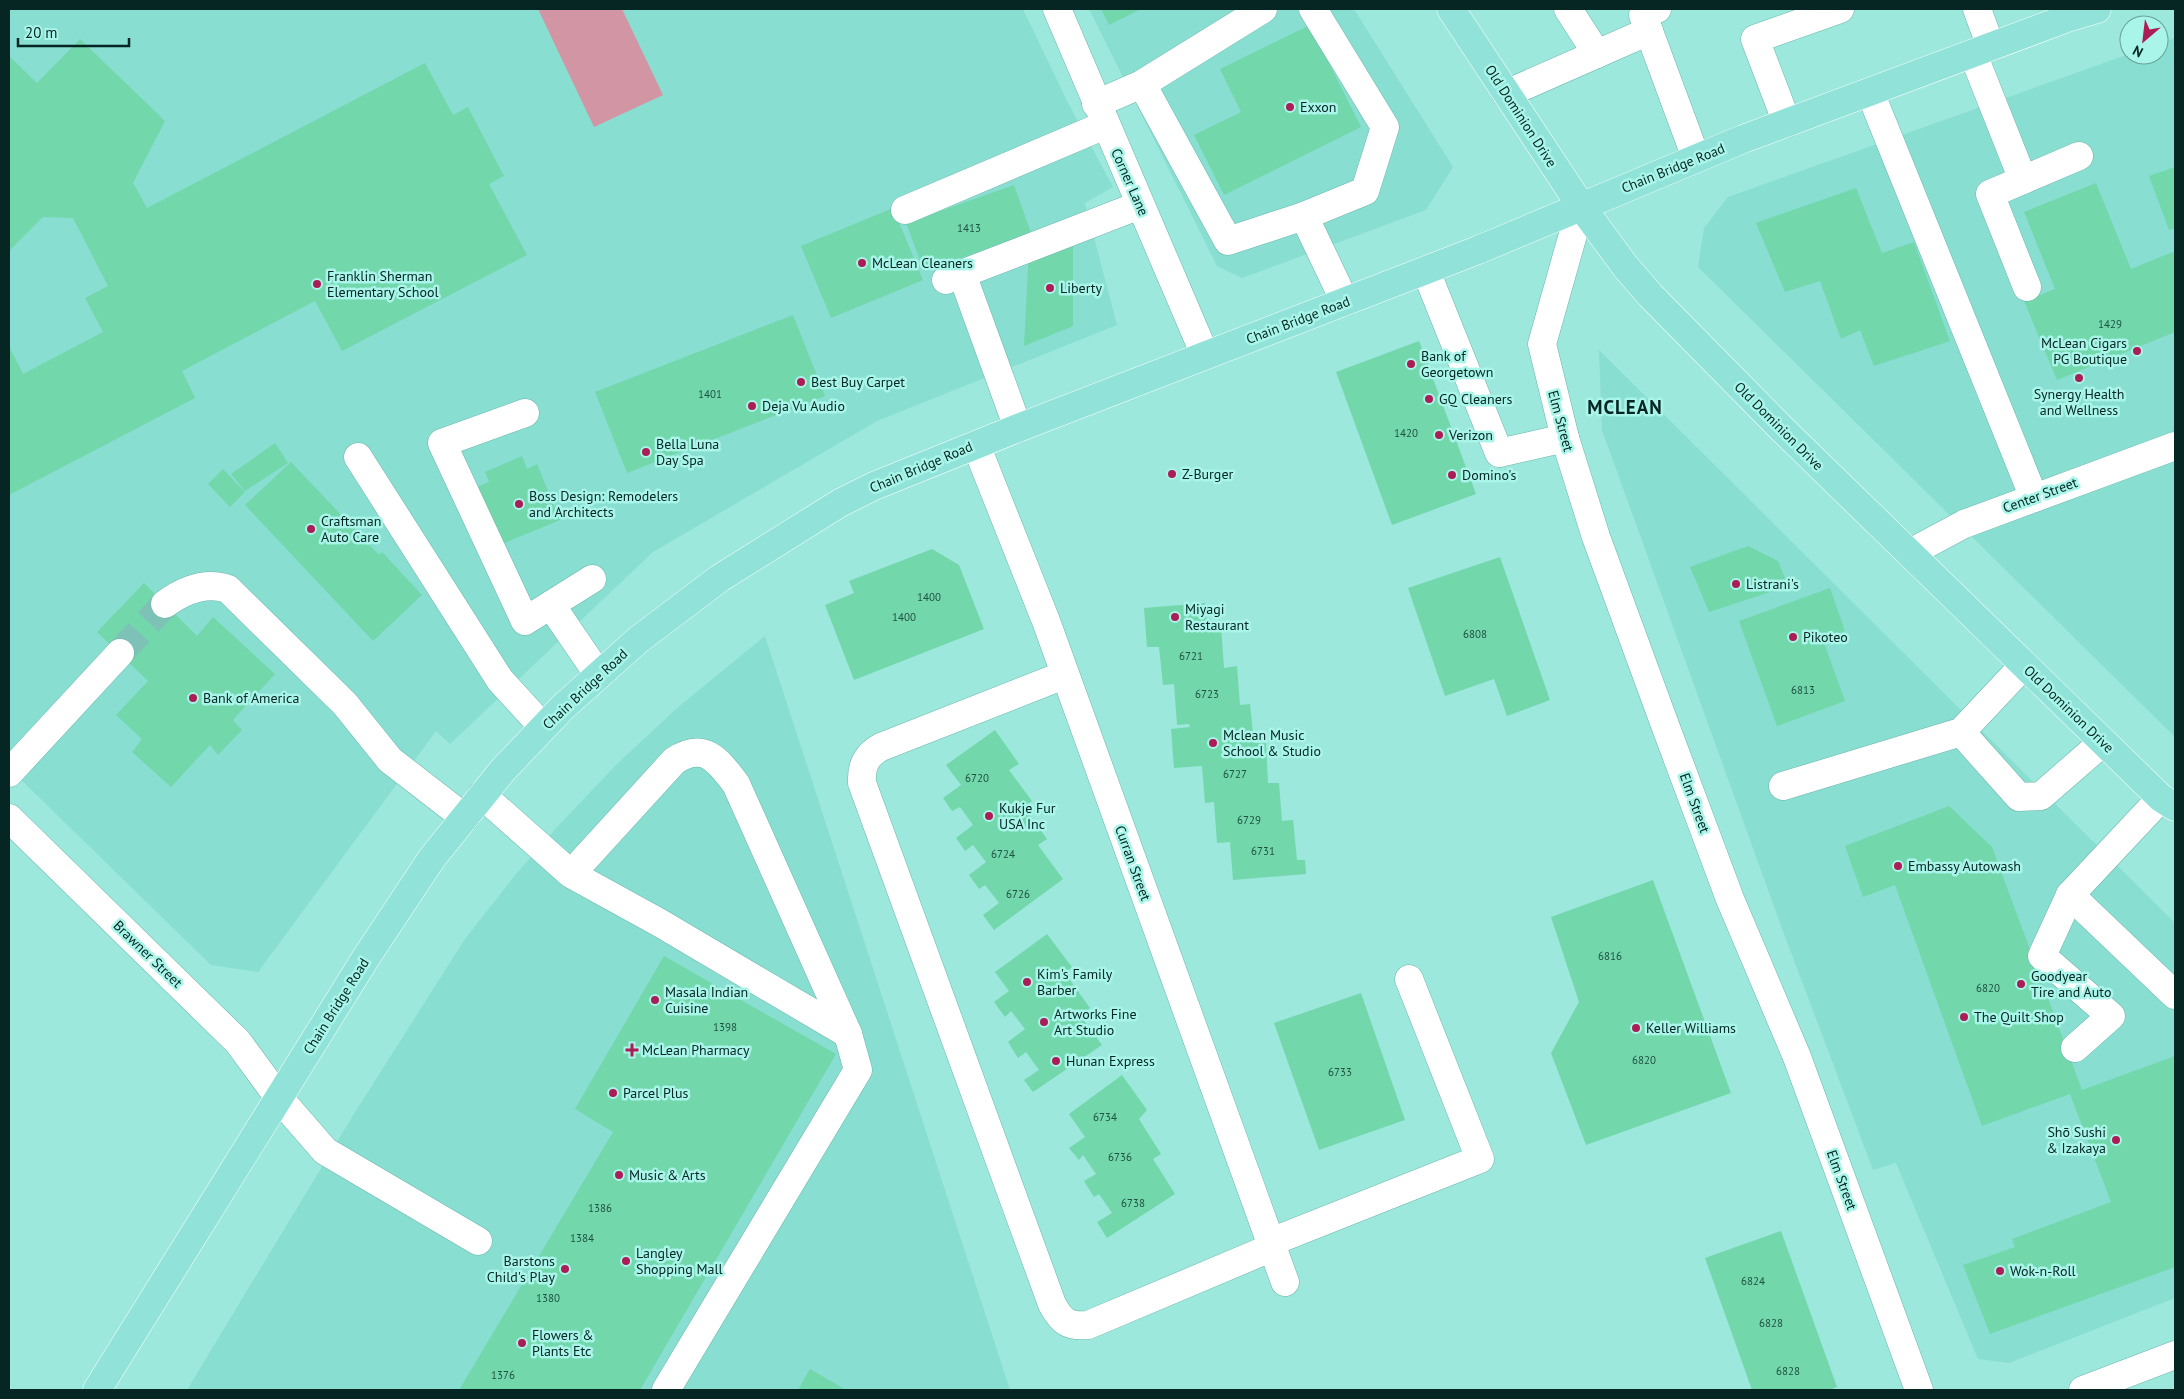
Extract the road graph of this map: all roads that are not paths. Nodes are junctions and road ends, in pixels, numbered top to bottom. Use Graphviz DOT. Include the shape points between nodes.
graph roads {
  1 [pos="1057,9"];
  2 [pos="1263,9"];
  3 [pos="1313,9"];
  4 [pos="1451,9"];
  5 [pos="1568,9"];
  6 [pos="1840,9"];
  7 [pos="1977,9"];
  8 [pos="2097,9"];
  9 [pos="1784,18"];
  10 [pos="1653,20"];
  11 [pos="1982,51"];
  12 [pos="1597,54"];
  13 [pos="1142,84"];
  14 [pos="1870,92"];
  15 [pos="1506,94"];
  16 [pos="1100,114"];
  17 [pos="1787,123"];
  18 [pos="2079,156"];
  19 [pos="1696,158"];
  20 [pos="2023,180"];
  21 [pos="1140,205"];
  22 [pos="1581,206"];
  23 [pos="905,210"];
  24 [pos="1304,216"];
  25 [pos="1426,271"];
  26 [pos="2027,287"];
  27 [pos="1345,302"];
  28 [pos="1205,355"];
  29 [pos="525,413"];
  30 [pos="1018,428"];
  31 [pos="1566,438"];
  32 [pos="976,445"];
  33 [pos="2175,446"];
  34 [pos="358,457"];
  35 [pos="2034,498"];
  36 [pos="1910,553"];
  37 [pos="592,579"];
  38 [pos="165,604"];
  39 [pos="551,604"];
  40 [pos="120,653"];
  41 [pos="2024,665"];
  42 [pos="598,674"];
  43 [pos="1064,675"];
  44 [pos="543,727"];
  45 [pos="1961,732"];
  46 [pos="2103,742"];
  47 [pos="9,773"];
  48 [pos="1783,786"];
  49 [pos="482,795"];
  50 [pos="2171,808"];
  51 [pos="9,818"];
  52 [pos="465,818"];
  53 [pos="571,874"];
  54 [pos="2070,895"];
  55 [pos="1409,979"];
  56 [pos="2175,996"];
  57 [pos="848,1034"];
  58 [pos="2075,1048"];
  59 [pos="279,1098"];
  60 [pos="478,1241"];
  61 [pos="1272,1244"];
  62 [pos="1286,1282"];
  63 [pos="2175,1355"];
  64 [pos="97,1390"];
  65 [pos="666,1390"];
  66 [pos="1919,1390"];
  67 [pos="2082,1390"];
  1 -- 16 [label="street, Corner Lane"];
  2 -- 13 [label="street"];
  3 -- 24 [label="street" via="1385,127 1365,191"];
  4 -- 15 [label="main road, Old Dominion Drive"];
  5 -- 12 [label="street"];
  6 -- 9 [label="street"];
  7 -- 11 [label="street"];
  8 -- 11 [label="main road, Chain Bridge Road"];
  9 -- 17 [label="street" via="1755,39"];
  10 -- 12 [label="street"];
  10 -- 19 [label="street"];
  11 -- 14 [label="main road, Chain Bridge Road"];
  11 -- 20 [label="street"];
  12 -- 15 [label="street"];
  13 -- 16 [label="street"];
  13 -- 24 [label="street" via="1228,241"];
  14 -- 17 [label="main road, Chain Bridge Road"];
  14 -- 35 [label="street"];
  15 -- 22 [label="main road, Old Dominion Drive"];
  16 -- 21 [label="street, Corner Lane"];
  16 -- 23 [label="street"];
  17 -- 19 [label="main road, Chain Bridge Road"];
  18 -- 20 [label="street"];
  19 -- 22 [label="main road, Chain Bridge Road"];
  20 -- 26 [label="street" via="1990,194"];
  21 -- 28 [label="street, Corner Lane"];
  21 -- 30 [label="street" via="954,277"];
  22 -- 25 [label="main road, Chain Bridge Road"];
  22 -- 31 [label="street, Elm Street" via="1542,344"];
  22 -- 36 [label="main road, Old Dominion Drive" via="1625,266 1680,328"];
  24 -- 27 [label="street"];
  25 -- 27 [label="main road, Chain Bridge Road"];
  25 -- 31 [label="street" via="1499,453"];
  27 -- 28 [label="main road, Chain Bridge Road"];
  28 -- 30 [label="main road, Chain Bridge Road"];
  29 -- 39 [label="street" via="442,443 525,621"];
  30 -- 32 [label="main road, Chain Bridge Road"];
  31 -- 66 [label="street, Elm Street" via="1599,545 1730,899 1797,1056"];
  32 -- 42 [label="main road, Chain Bridge Road" via="874,486 800,527 720,578"];
  32 -- 43 [label="street, Curran Street"];
  33 -- 35 [label="street, Center Street"];
  34 -- 44 [label="street" via="500,680"];
  35 -- 36 [label="street, Center Street" via="1964,524"];
  36 -- 41 [label="main road, Old Dominion Drive"];
  37 -- 39 [label="street"];
  38 -- 52 [label="street" via="186,591 202,586 217,585 228,589 345,704 390,760"];
  39 -- 42 [label="street"];
  40 -- 47 [label="street"];
  41 -- 45 [label="street"];
  41 -- 46 [label="main road, Old Dominion Drive"];
  42 -- 44 [label="main road, Chain Bridge Road"];
  43 -- 61 [label="street, Curran Street"];
  43 -- 61 [label="street" via="881,747 871,752 861,771 862,783 981,1113 1052,1304 1059,1317 1068,1323 1088,1325"];
  44 -- 49 [label="main road, Chain Bridge Road"];
  45 -- 46 [label="street" via="2019,797 2041,796"];
  45 -- 48 [label="street"];
  46 -- 50 [label="main road, Old Dominion Drive"];
  49 -- 52 [label="main road, Chain Bridge Road"];
  49 -- 53 [label="street"];
  50 -- 54 [label="street"];
  51 -- 59 [label="street, Brawner Street" via="238,1042"];
  52 -- 59 [label="main road, Chain Bridge Road" via="432,858 396,912"];
  53 -- 57 [label="street" via="660,922"];
  53 -- 57 [label="street" via="674,761 697,751 713,758 736,784"];
  54 -- 56 [label="street"];
  54 -- 58 [label="street" via="2042,956 2111,1016"];
  55 -- 61 [label="street" via="1480,1159"];
  57 -- 65 [label="street" via="858,1070"];
  59 -- 60 [label="street, Brawner Street" via="324,1150"];
  59 -- 64 [label="main road, Chain Bridge Road"];
  61 -- 62 [label="street, Curran Street"];
  63 -- 67 [label="street"];
}
